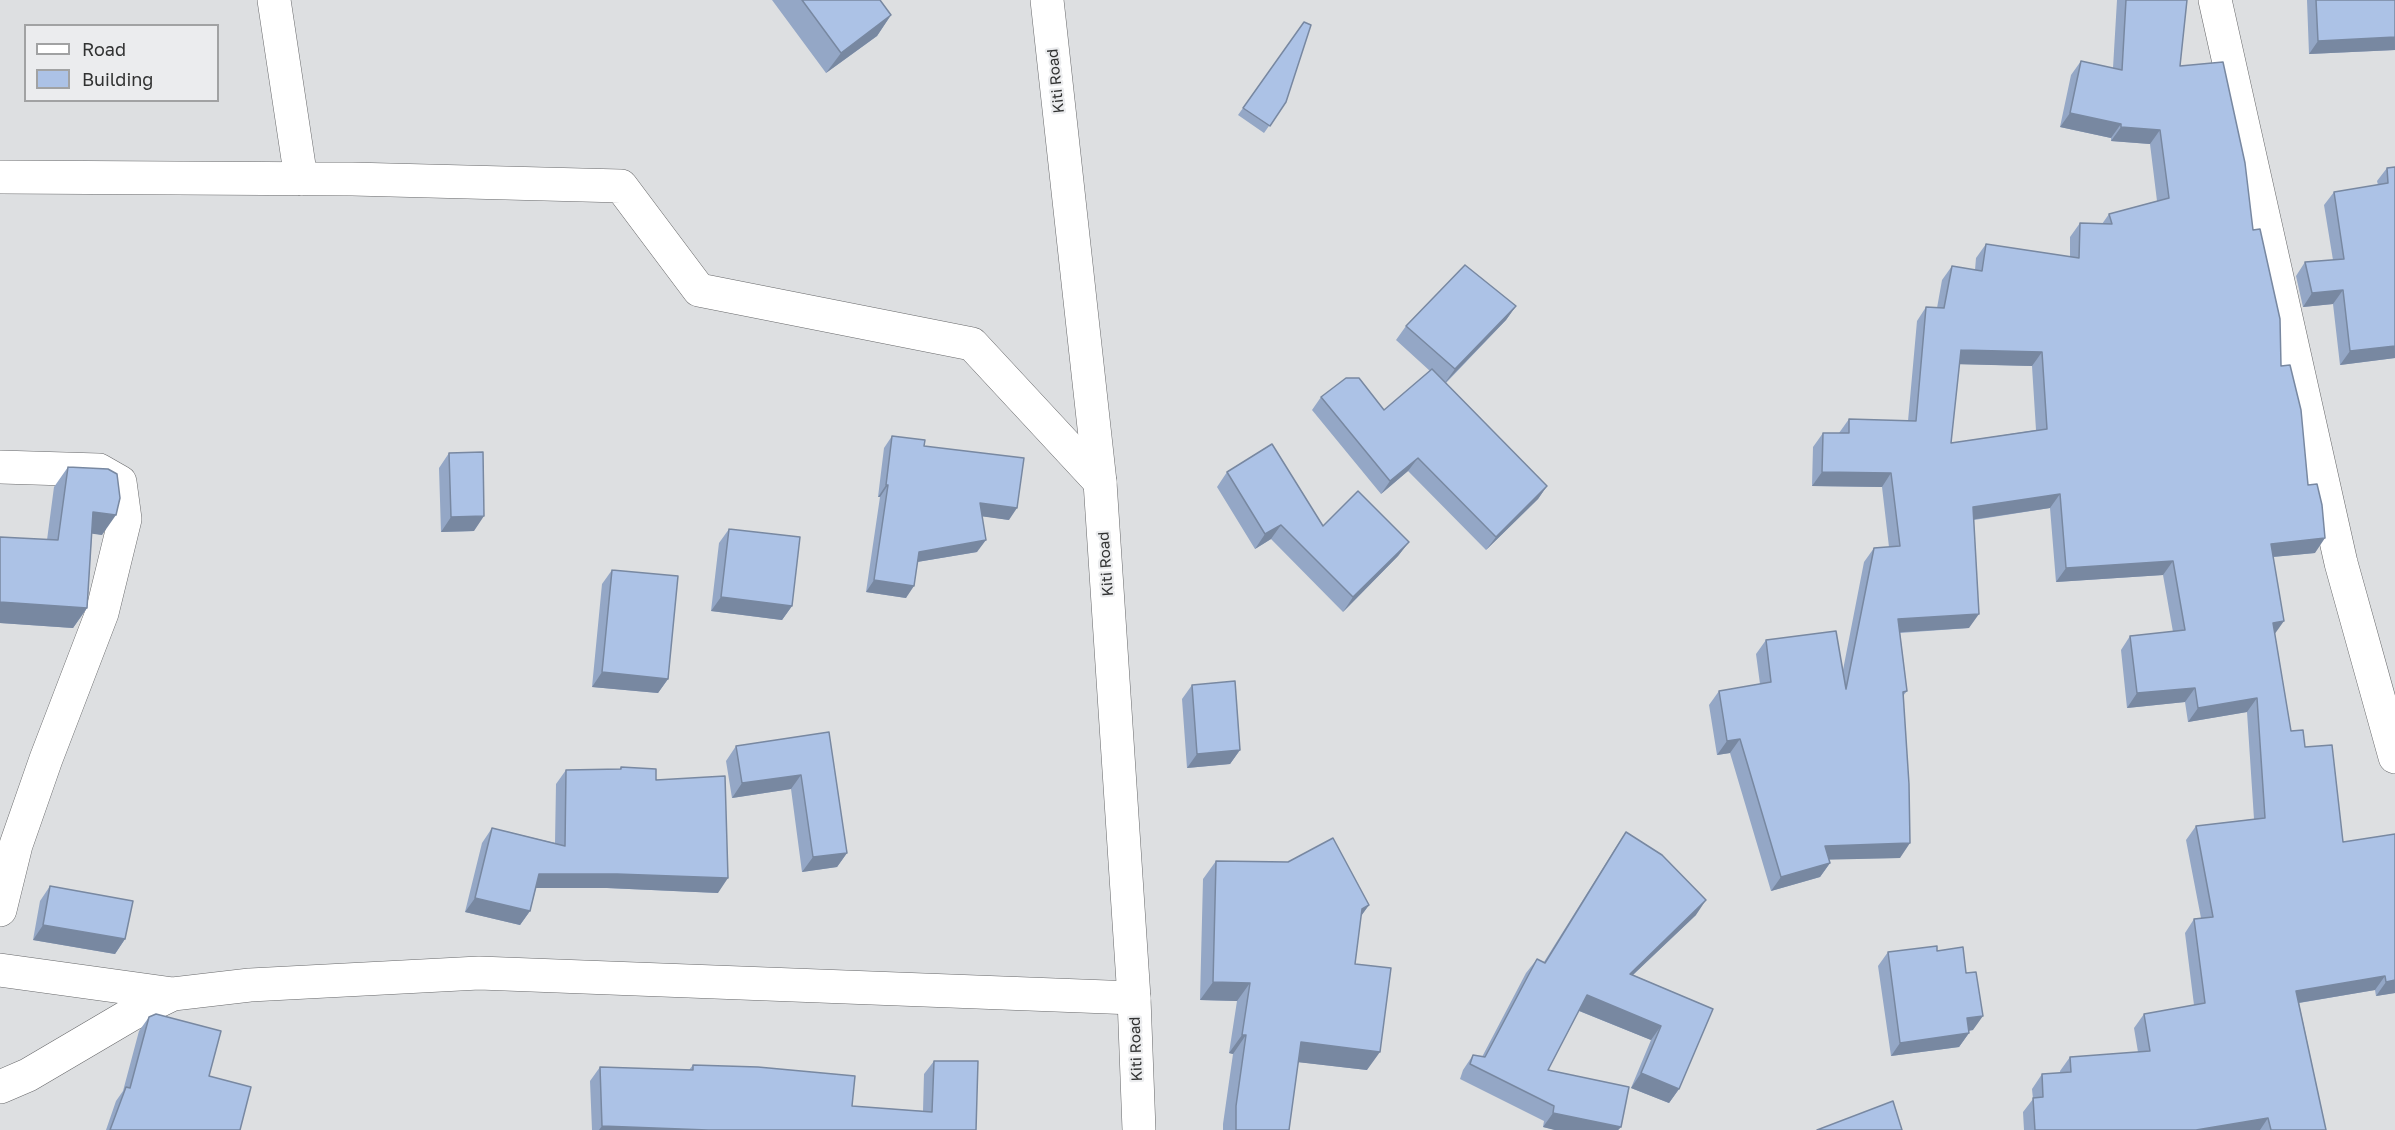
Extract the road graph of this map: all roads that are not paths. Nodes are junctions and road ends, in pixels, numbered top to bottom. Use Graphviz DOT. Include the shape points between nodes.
graph roads {
  1 [pos="274,0"];
  2 [pos="1047,0"];
  3 [pos="2216,0"];
  4 [pos="0,177"];
  5 [pos="301,179"];
  6 [pos="0,467"];
  7 [pos="1100,482"];
  8 [pos="2395,757"];
  9 [pos="0,910"];
  10 [pos="0,970"];
  11 [pos="173,994"];
  12 [pos="1134,998"];
  13 [pos="0,1088"];
  14 [pos="1139,1130"];
  1 -- 5 [label="street"];
  2 -- 7 [label="street, Kiti Road"];
  3 -- 8 [label="street" via="2341,563"];
  4 -- 5 [label="street"];
  5 -- 7 [label="street" via="621,186 699,290 972,344"];
  6 -- 9 [label="street" via="99,470 120,483 125,519 102,613 16,846"];
  7 -- 12 [label="street, Kiti Road"];
  10 -- 11 [label="street"];
  11 -- 12 [label="street" via="250,985 478,973"];
  11 -- 13 [label="street"];
  12 -- 14 [label="street, Kiti Road"];
}
